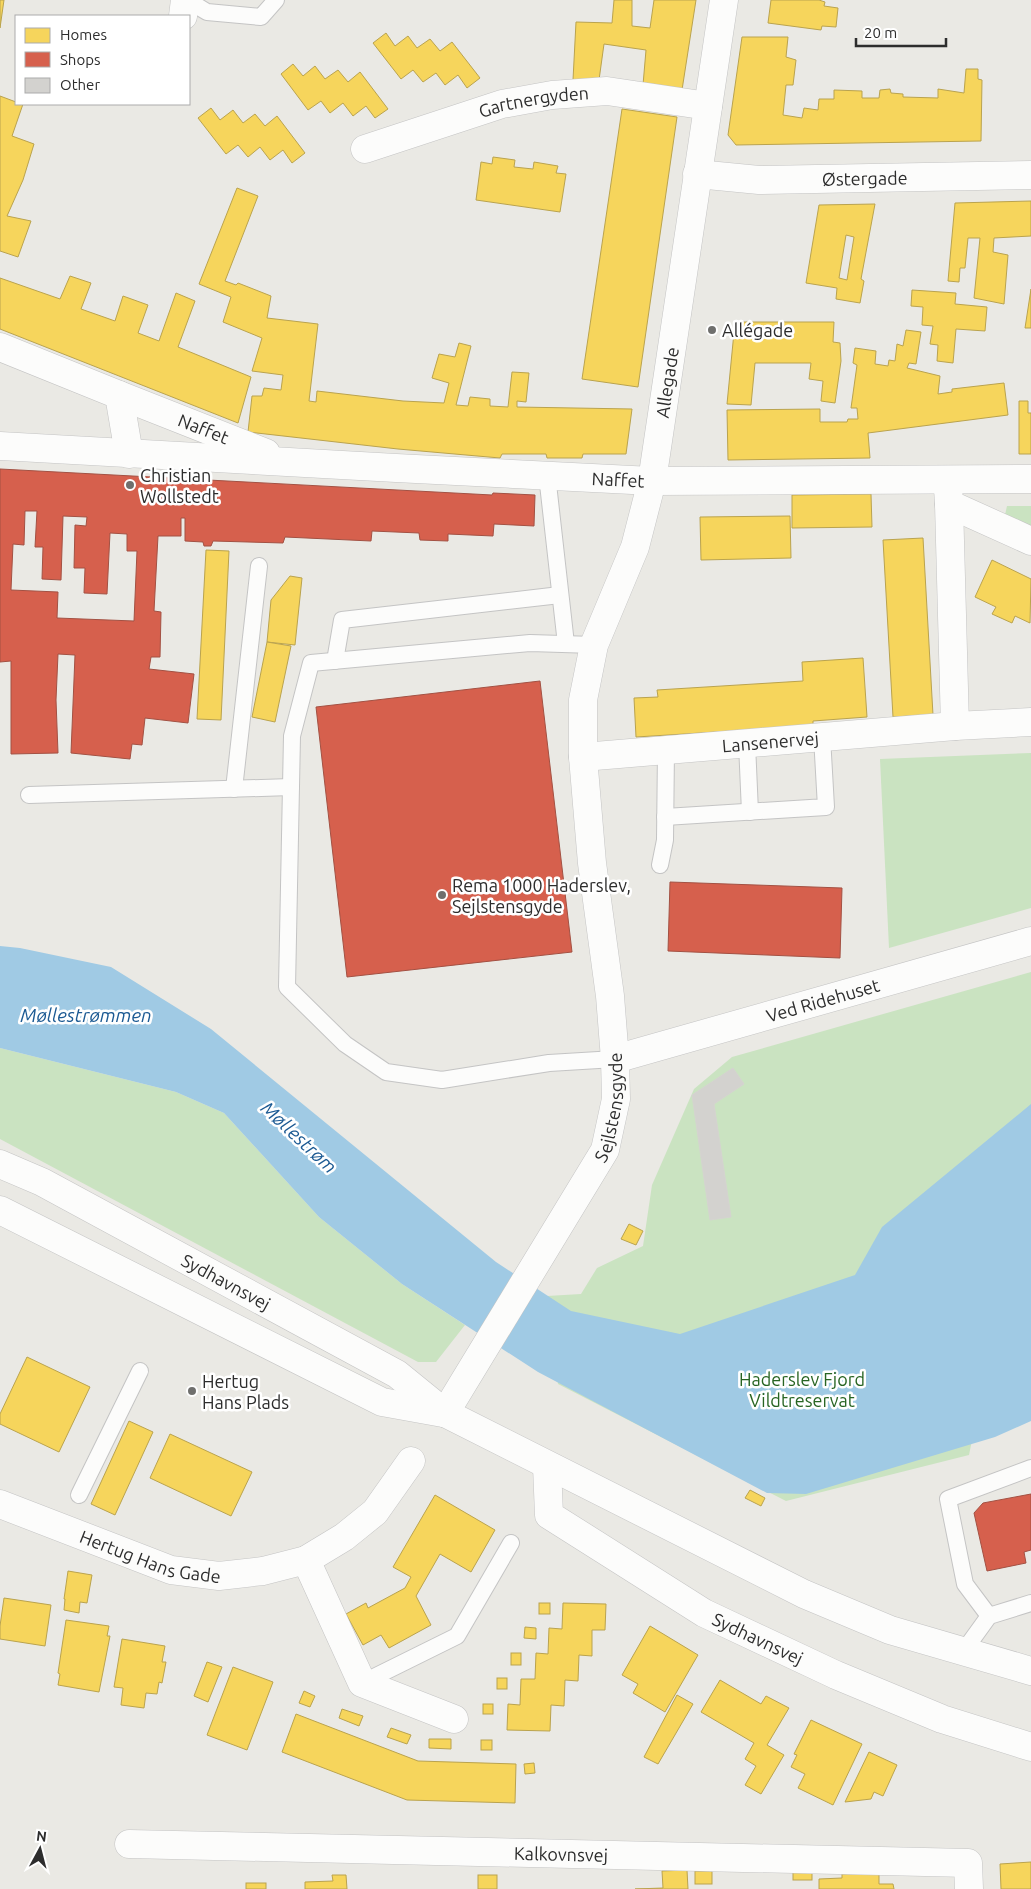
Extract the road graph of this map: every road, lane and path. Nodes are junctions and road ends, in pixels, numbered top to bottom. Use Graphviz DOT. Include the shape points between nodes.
graph roads {
  1 [pos="186,0"];
  2 [pos="276,0"];
  3 [pos="724,0"];
  4 [pos="183,15"];
  5 [pos="708,106"];
  6 [pos="365,149"];
  7 [pos="697,174"];
  8 [pos="1031,175"];
  9 [pos="0,347"];
  10 [pos="119,395"];
  11 [pos="0,446"];
  12 [pos="129,454"];
  13 [pos="289,462"];
  14 [pos="547,475"];
  15 [pos="1031,479"];
  16 [pos="652,481"];
  17 [pos="948,491"];
  18 [pos="1031,541"];
  19 [pos="259,566"];
  20 [pos="560,595"];
  21 [pos="566,644"];
  22 [pos="594,645"];
  23 [pos="335,661"];
  24 [pos="1031,722"];
  25 [pos="955,726"];
  26 [pos="822,737"];
  27 [pos="747,744"];
  28 [pos="666,750"];
  29 [pos="583,757"];
  30 [pos="291,787"];
  31 [pos="234,789"];
  32 [pos="30,795"];
  33 [pos="750,812"];
  34 [pos="665,817"];
  35 [pos="660,865"];
  36 [pos="1031,941"];
  37 [pos="615,1059"];
  38 [pos="0,1164"];
  39 [pos="0,1210"];
  40 [pos="140,1372"];
  41 [pos="445,1413"];
  42 [pos="411,1461"];
  43 [pos="547,1466"];
  44 [pos="1031,1468"];
  45 [pos="79,1495"];
  46 [pos="0,1504"];
  47 [pos="511,1543"];
  48 [pos="306,1560"];
  49 [pos="1031,1603"];
  50 [pos="989,1616"];
  51 [pos="962,1652"];
  52 [pos="1031,1671"];
  53 [pos="362,1682"];
  54 [pos="454,1719"];
  55 [pos="1031,1747"];
  56 [pos="129,1844"];
  57 [pos="969,1889"];
  1 -- 2 [label="lane" via="207,12 261,17"];
  1 -- 4 [label="street"];
  3 -- 5 [label="street, Allegade"];
  5 -- 6 [label="street, Gartnergyden" via="607,91 552,96 502,104"];
  5 -- 7 [label="street, Allegade"];
  7 -- 8 [label="street, Østergade" via="759,180"];
  7 -- 16 [label="street, Allegade"];
  9 -- 10 [label="street, Naffet"];
  10 -- 12 [label="street"];
  10 -- 13 [label="street, Naffet"];
  11 -- 12 [label="street, Naffet"];
  12 -- 13 [label="street, Naffet"];
  13 -- 14 [label="street, Naffet"];
  14 -- 16 [label="street, Naffet"];
  14 -- 20 [label="lane"];
  15 -- 17 [label="street, Naffet"];
  16 -- 17 [label="street, Naffet"];
  16 -- 22 [label="street, Allegade" via="635,547"];
  17 -- 18 [label="street"];
  17 -- 25 [label="street"];
  19 -- 31 [label="lane"];
  20 -- 21 [label="lane"];
  20 -- 23 [label="lane" via="342,620"];
  21 -- 22 [label="lane"];
  21 -- 23 [label="lane" via="530,643"];
  22 -- 29 [label="street, Allegade" via="583,700"];
  23 -- 30 [label="lane" via="310,663 292,736"];
  24 -- 25 [label="street, Lansenervej"];
  25 -- 26 [label="street, Lansenervej"];
  26 -- 27 [label="street, Lansenervej"];
  26 -- 33 [label="lane" via="826,807"];
  27 -- 28 [label="street, Lansenervej"];
  27 -- 33 [label="lane"];
  28 -- 29 [label="street, Lansenervej"];
  28 -- 34 [label="lane"];
  29 -- 37 [label="street, Sejlstensgyde"];
  30 -- 31 [label="lane"];
  30 -- 37 [label="lane" via="287,987 345,1044 386,1072 442,1080 549,1063"];
  31 -- 32 [label="lane"];
  33 -- 34 [label="lane"];
  34 -- 35 [label="lane"];
  36 -- 37 [label="street, Ved Ridehuset"];
  37 -- 41 [label="street, Sejlstensgyde" via="616,1099 605,1150"];
  38 -- 41 [label="street, Sydhavnsvej" via="42,1182 397,1374"];
  39 -- 41 [label="street, Sydhavnsvej" via="382,1402"];
  40 -- 45 [label="lane"];
  41 -- 43 [label="street, Sydhavnsvej"];
  42 -- 48 [label="street, Hertug Hans Gade" via="375,1512 344,1537"];
  43 -- 51 [label="street, Sydhavnsvej" via="804,1594 890,1630"];
  43 -- 55 [label="street, Sydhavnsvej" via="549,1516 704,1613 942,1719"];
  44 -- 50 [label="lane" via="948,1499 965,1584"];
  46 -- 48 [label="street, Hertug Hans Gade" via="171,1570 219,1576 263,1571"];
  47 -- 53 [label="lane" via="457,1636"];
  48 -- 53 [label="street"];
  49 -- 50 [label="lane"];
  50 -- 51 [label="lane"];
  51 -- 52 [label="street, Sydhavnsvej"];
  53 -- 54 [label="street"];
  56 -- 57 [label="street, Kalkovnsvej" via="968,1863"];
}
